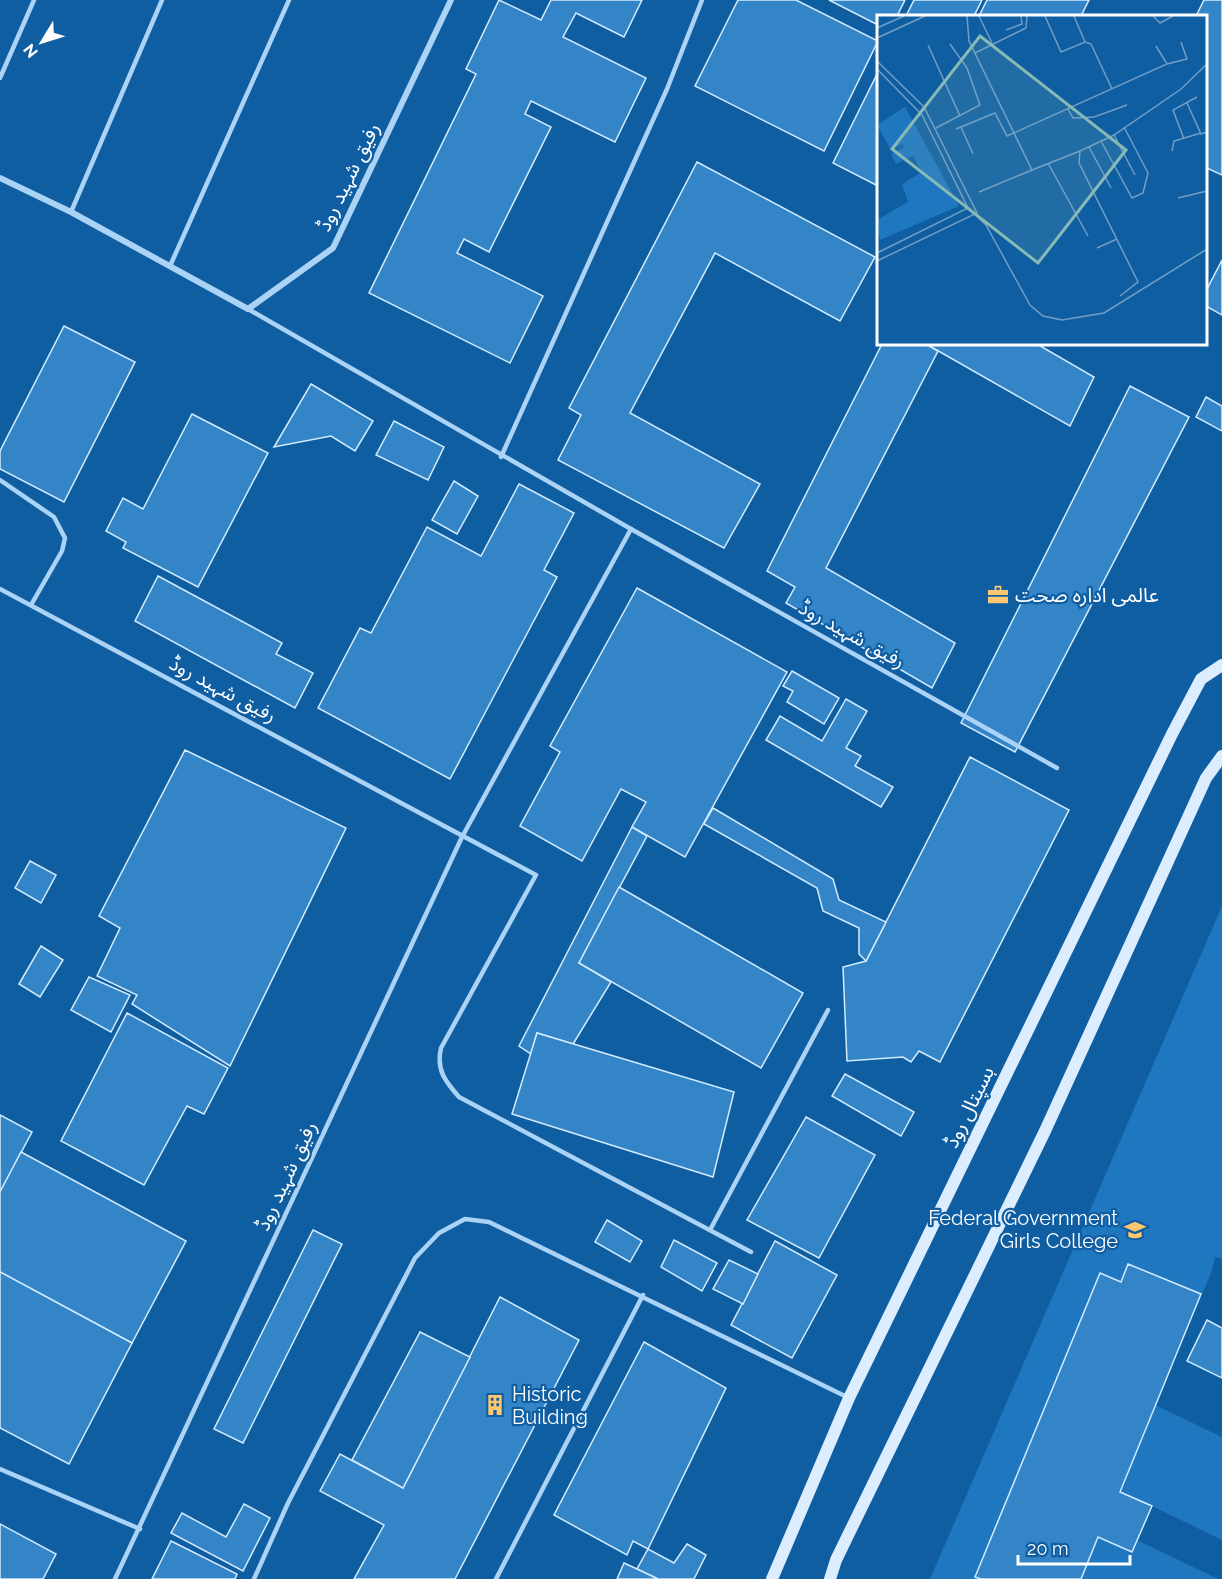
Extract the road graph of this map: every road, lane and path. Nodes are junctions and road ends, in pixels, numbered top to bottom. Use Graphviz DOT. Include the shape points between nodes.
graph roads {
  1 [pos="34,0"];
  2 [pos="162,0"];
  3 [pos="289,0"];
  4 [pos="451,0"];
  5 [pos="702,0"];
  6 [pos="0,78"];
  7 [pos="0,178"];
  8 [pos="71,212"];
  9 [pos="170,266"];
  10 [pos="248,309"];
  11 [pos="501,457"];
  12 [pos="0,480"];
  13 [pos="631,529"];
  14 [pos="0,589"];
  15 [pos="31,605"];
  16 [pos="1222,665"];
  17 [pos="1222,756"];
  18 [pos="1057,768"];
  19 [pos="462,837"];
  20 [pos="828,1010"];
  21 [pos="710,1230"];
  22 [pos="751,1252"];
  23 [pos="643,1295"];
  24 [pos="849,1398"];
  25 [pos="0,1469"];
  26 [pos="140,1529"];
  27 [pos="115,1579"];
  28 [pos="254,1579"];
  29 [pos="496,1579"];
  30 [pos="771,1579"];
  31 [pos="830,1579"];
  1 -- 6 [label="lane"];
  2 -- 8 [label="lane"];
  3 -- 9 [label="lane"];
  4 -- 10 [label="street, رفیق شہید روڈ" via="333,248"];
  5 -- 11 [label="lane" via="667,89"];
  7 -- 8 [label="street"];
  8 -- 9 [label="street"];
  9 -- 10 [label="street"];
  10 -- 11 [label="lane, رفیق شہید روڈ"];
  11 -- 13 [label="lane, رفیق شہید روڈ"];
  12 -- 15 [label="lane" via="54,517 65,538"];
  13 -- 18 [label="lane, رفیق شہید روڈ"];
  13 -- 19 [label="lane, رفیق شہید روڈ"];
  14 -- 15 [label="lane, رفیق شہید روڈ"];
  15 -- 19 [label="lane, رفیق شہید روڈ"];
  16 -- 24 [label="main road, ہسپتال روڈ" via="1202,679 1172,734"];
  17 -- 31 [label="main road" via="1206,778 1044,1131"];
  19 -- 21 [label="lane" via="536,875 441,1048 440,1072 459,1097"];
  19 -- 26 [label="lane, رفیق شہید روڈ"];
  20 -- 21 [label="lane"];
  21 -- 22 [label="lane"];
  23 -- 24 [label="lane"];
  23 -- 28 [label="lane" via="489,1222 465,1219 439,1233 415,1258 394,1297 288,1503"];
  23 -- 29 [label="lane"];
  24 -- 30 [label="main road, ہسپتال روڈ"];
  25 -- 26 [label="lane"];
  26 -- 27 [label="lane, رفیق شہید روڈ"];
}
